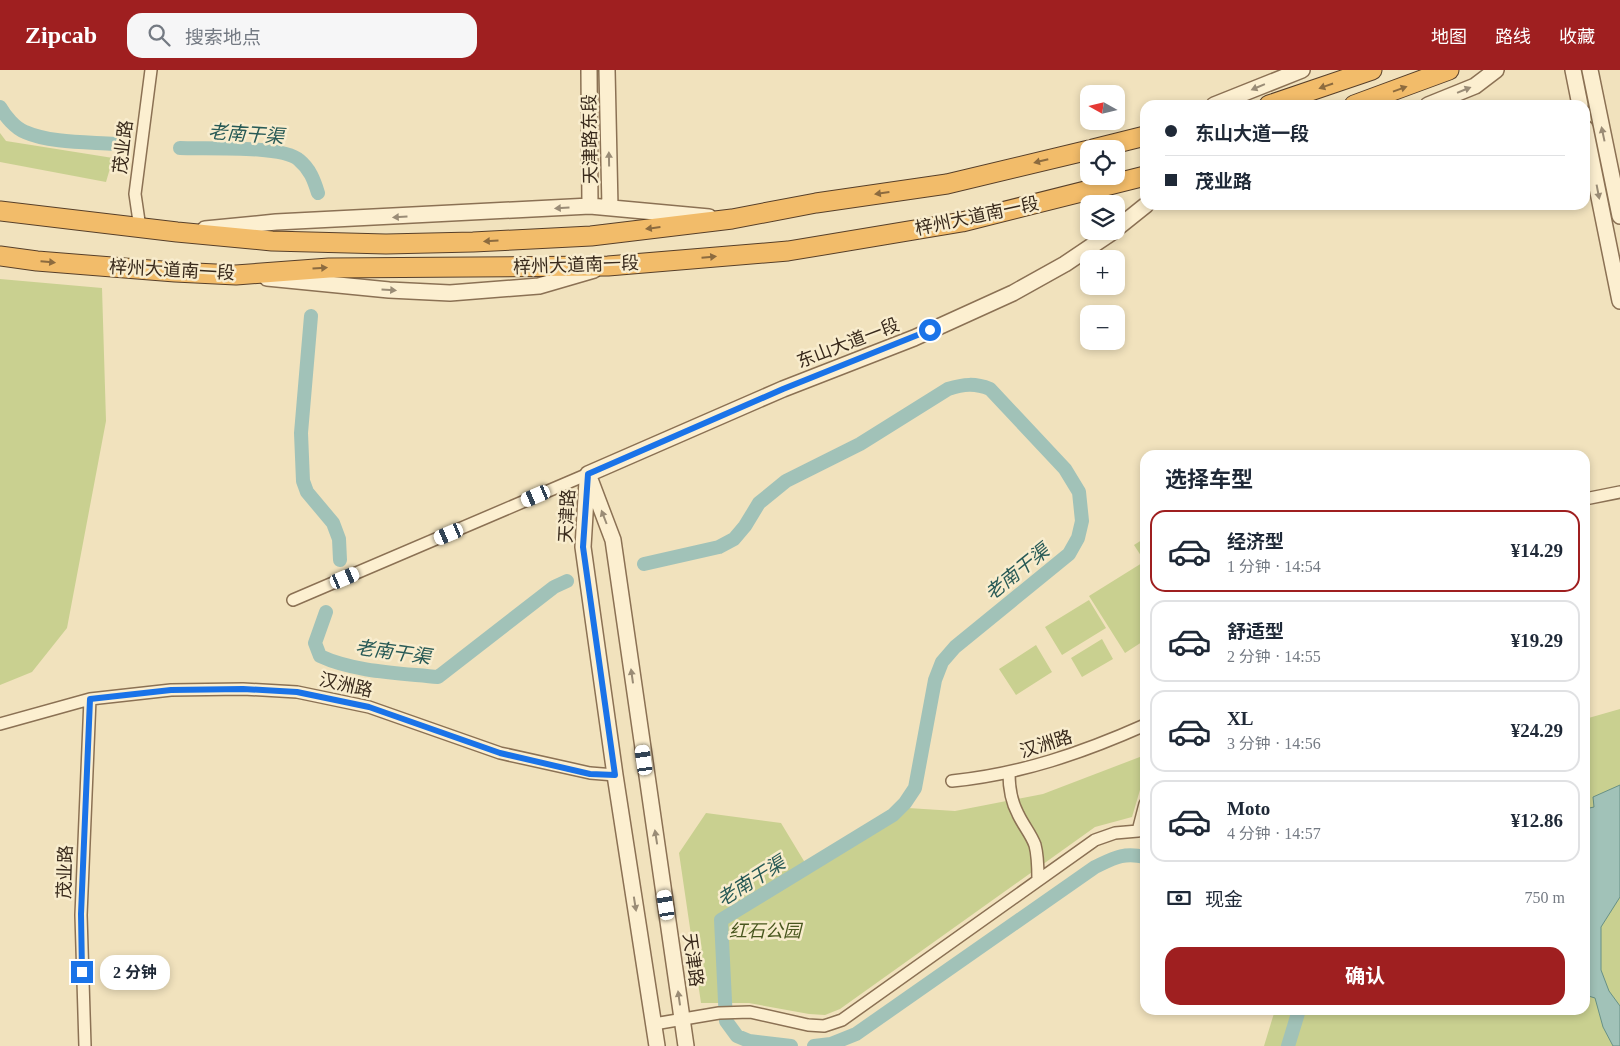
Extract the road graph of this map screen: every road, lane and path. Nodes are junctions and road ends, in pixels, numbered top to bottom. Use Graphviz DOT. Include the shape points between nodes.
graph roads {
  1 [pos="151,70"];
  2 [pos="589,70"];
  3 [pos="607,70"];
  4 [pos="1302,70"];
  5 [pos="1372,70"];
  6 [pos="1449,70"];
  7 [pos="1496,70"];
  8 [pos="1573,70"];
  9 [pos="1590,70"];
  10 [pos="1227,100"];
  11 [pos="1284,100"];
  12 [pos="1368,100"];
  13 [pos="1440,100"];
  14 [pos="1579,100"];
  15 [pos="1140,137"];
  16 [pos="1125,141"];
  17 [pos="1080,152"];
  18 [pos="1590,153"];
  19 [pos="1140,177"];
  20 [pos="590,206"];
  21 [pos="610,208"];
  22 [pos="1140,210"];
  23 [pos="0,211"];
  24 [pos="1620,216"];
  25 [pos="732,219"];
  26 [pos="1125,222"];
  27 [pos="140,228"];
  28 [pos="177,232"];
  29 [pos="1100,240"];
  30 [pos="0,256"];
  31 [pos="608,266"];
  32 [pos="236,275"];
  33 [pos="1620,301"];
  34 [pos="588,474"];
  35 [pos="1620,492"];
  36 [pos="1590,498"];
  37 [pos="293,600"];
  38 [pos="90,699"];
  39 [pos="0,724"];
  40 [pos="1140,727"];
  41 [pos="1009,773"];
  42 [pos="615,775"];
  43 [pos="952,781"];
  44 [pos="1140,823"];
  45 [pos="1038,880"];
  46 [pos="682,1019"];
  47 [pos="654,1024"];
  48 [pos="86,1046"];
  49 [pos="657,1046"];
  50 [pos="686,1046"];
  1 -- 27 [label="street, 茂业路" via="135,194"];
  2 -- 20 [label="street, 天津路东段"];
  21 -- 3 [label="street, 天津路东段, one-way"];
  4 -- 10 [label="street, one-way"];
  5 -- 11 [label="highway, one-way"];
  12 -- 6 [label="highway, one-way"];
  13 -- 7 [label="street, one-way" via="1474,86"];
  8 -- 14 [label="street"];
  24 -- 9 [label="street, one-way"];
  15 -- 16 [label="highway"];
  17 -- 25 [label="highway, 梓州大道南一段, one-way" via="947,184"];
  18 -- 33 [label="street, one-way"];
  31 -- 19 [label="highway, 梓州大道南一段, one-way" via="788,251 885,235 962,222"];
  20 -- 21 [label="street"];
  20 -- 28 [label="street, one-way" via="276,222"];
  21 -- 25 [label="street"];
  22 -- 26 [label="street, 东山大道一段"];
  23 -- 27 [label="highway, 梓州大道南一段"];
  25 -- 28 [label="highway, 梓州大道南一段, one-way" via="591,236 434,243 272,241"];
  27 -- 28 [label="highway, 梓州大道南一段"];
  29 -- 34 [label="street, 东山大道一段" via="1013,293 914,338 783,389"];
  30 -- 32 [label="highway, 梓州大道南一段, one-way"];
  32 -- 31 [label="highway, 梓州大道南一段, one-way" via="329,268"];
  32 -- 31 [label="street, one-way" via="450,293 539,286"];
  34 -- 37 [label="street"];
  34 -- 42 [label="street, 天津路" via="583,547"];
  46 -- 34 [label="street, 天津路, one-way" via="613,540"];
  35 -- 36 [label="street"];
  38 -- 39 [label="street, 汉洲路"];
  38 -- 42 [label="street, 汉洲路" via="171,690 297,692 369,707 500,753 590,774"];
  38 -- 48 [label="street, 茂业路" via="81,914"];
  40 -- 41 [label="street, 汉洲路" via="1099,745"];
  41 -- 43 [label="street, 汉洲路"];
  41 -- 45 [label="street" via="1012,800 1035,846"];
  42 -- 47 [label="street, 天津路, one-way"];
  44 -- 45 [label="street" via="1138,831 1115,833 1095,840"];
  45 -- 46 [label="street" via="842,1020 824,1026 808,1025 750,1012"];
  46 -- 47 [label="street"];
  46 -- 50 [label="street, 天津路"];
  47 -- 49 [label="street, 天津路"];
}
